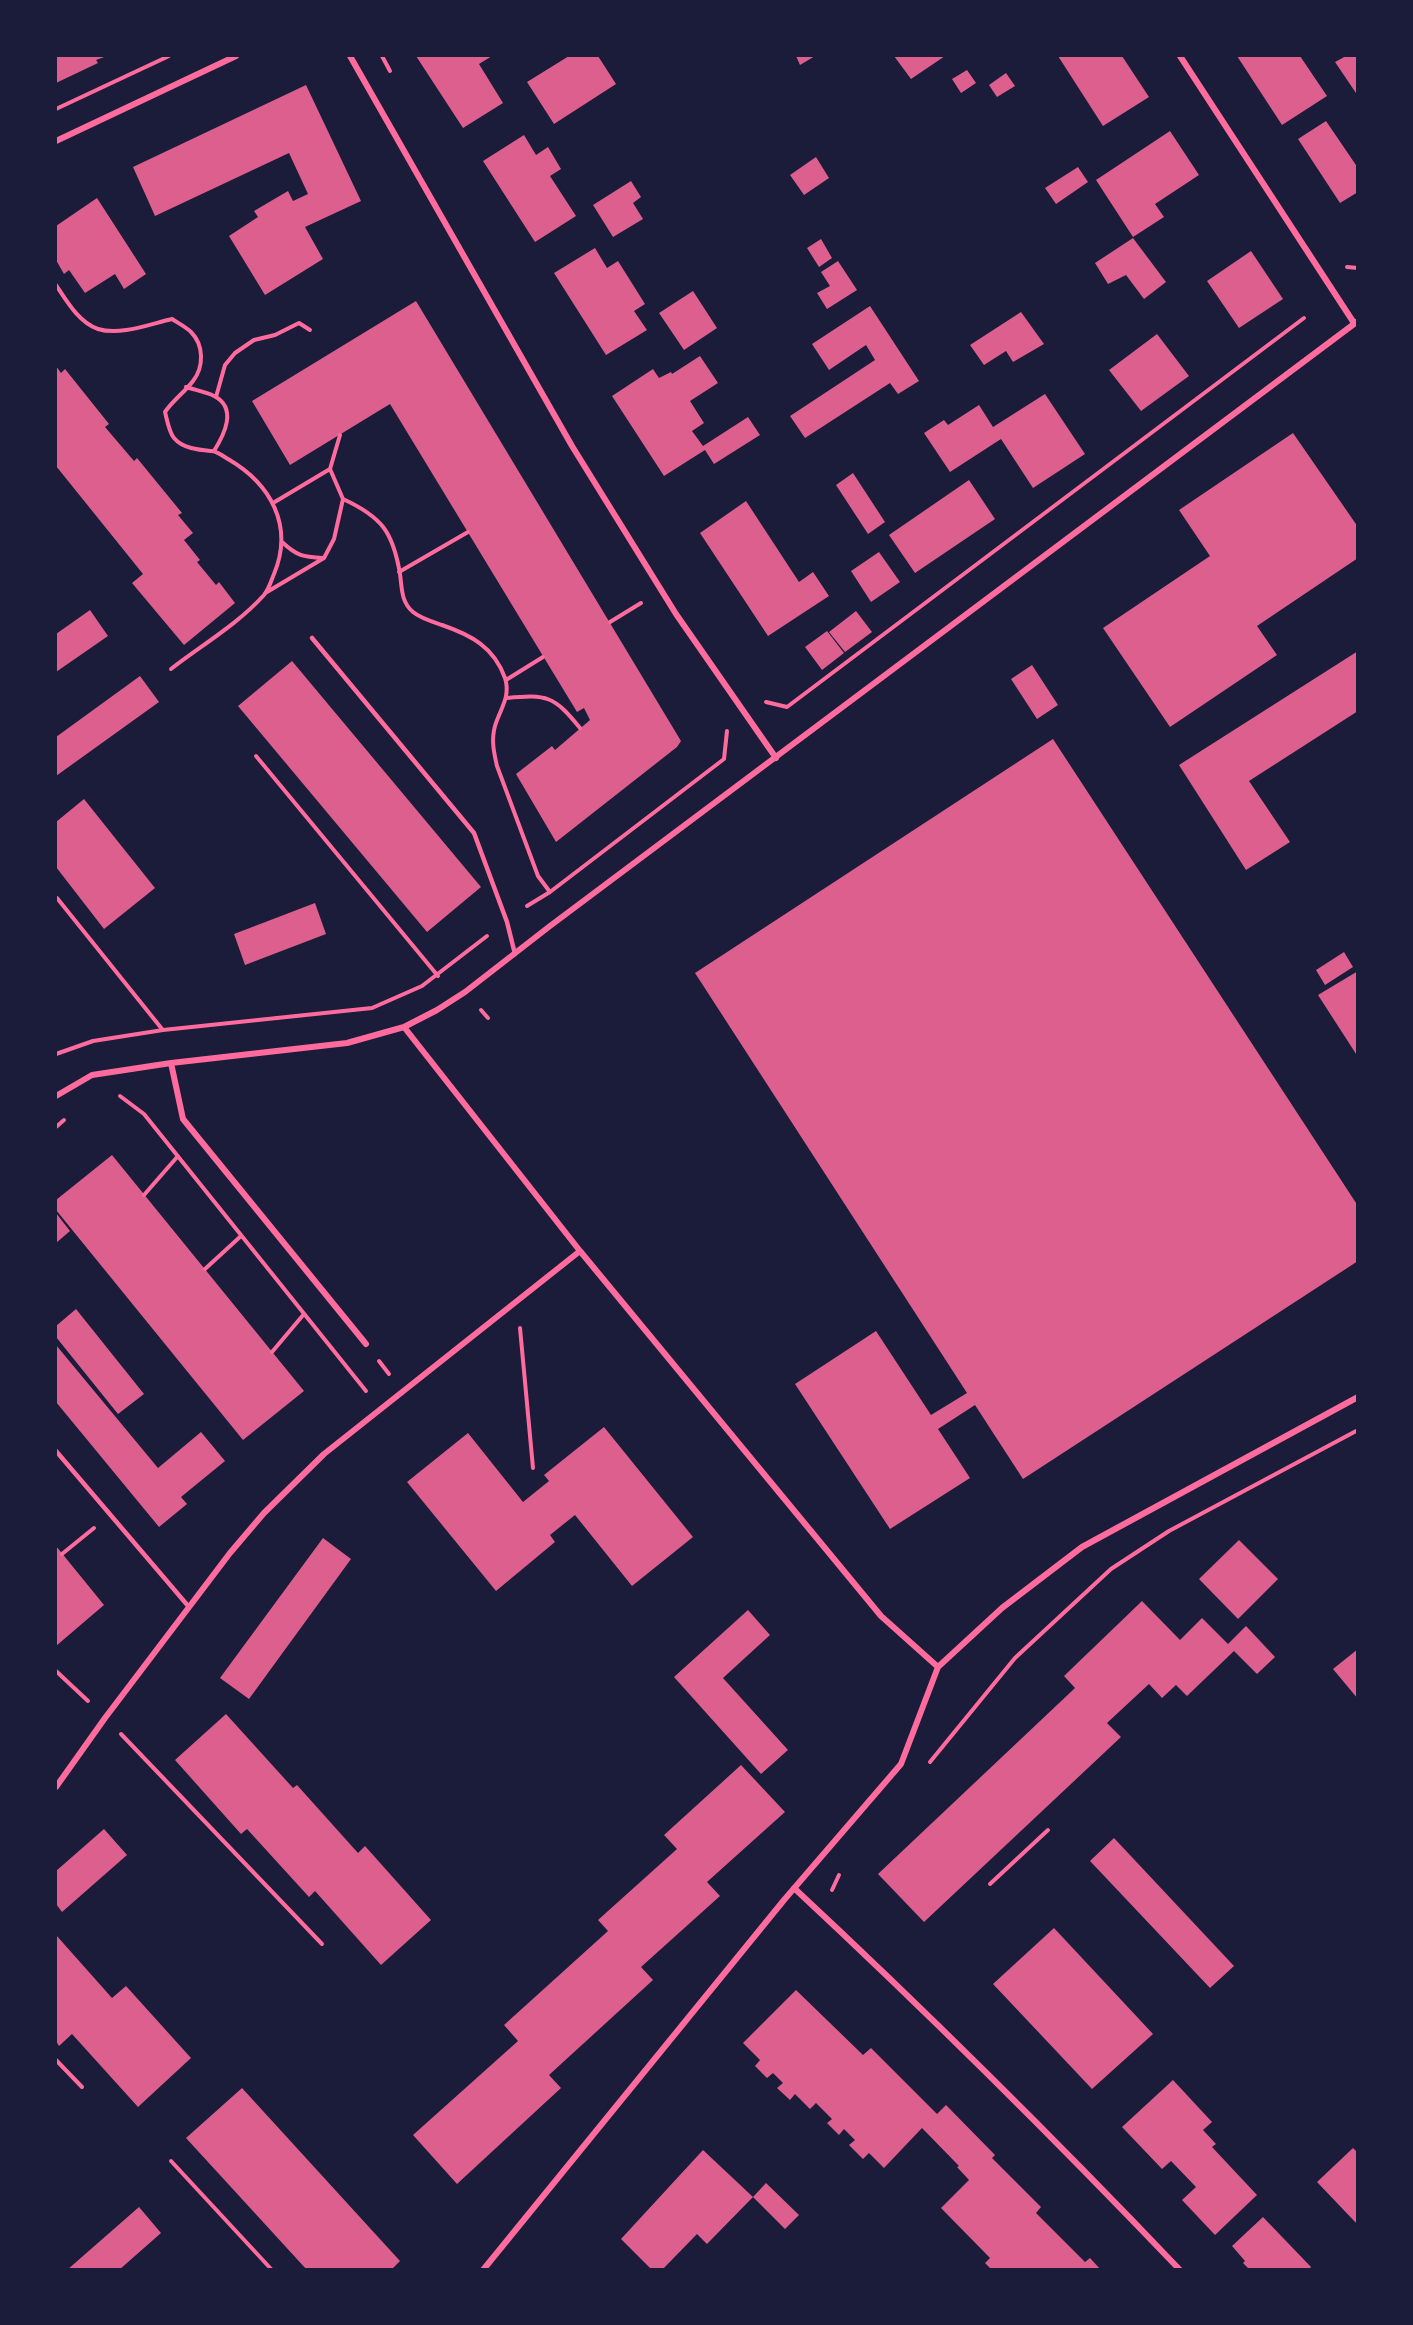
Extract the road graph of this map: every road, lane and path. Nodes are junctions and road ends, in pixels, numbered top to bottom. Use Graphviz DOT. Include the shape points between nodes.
graph roads {
  1 [pos="169,56"];
  2 [pos="236,56"];
  3 [pos="350,56"];
  4 [pos="382,56"];
  5 [pos="1180,56"];
  6 [pos="392,76"];
  7 [pos="56,110"];
  8 [pos="56,141"];
  9 [pos="56,285"];
  10 [pos="1304,318"];
  11 [pos="1356,322"];
  12 [pos="310,330"];
  13 [pos="186,387"];
  14 [pos="216,397"];
  15 [pos="340,435"];
  16 [pos="214,451"];
  17 [pos="330,469"];
  18 [pos="344,499"];
  19 [pos="273,503"];
  20 [pos="468,532"];
  21 [pos="281,541"];
  22 [pos="324,558"];
  23 [pos="399,572"];
  24 [pos="266,593"];
  25 [pos="641,603"];
  26 [pos="610,622"];
  27 [pos="312,638"];
  28 [pos="543,657"];
  29 [pos="171,669"];
  30 [pos="506,680"];
  31 [pos="507,698"];
  32 [pos="745,714"];
  33 [pos="580,728"];
  34 [pos="256,756"];
  35 [pos="776,758"];
  36 [pos="550,892"];
  37 [pos="57,897"];
  38 [pos="568,913"];
  39 [pos="507,922"];
  40 [pos="515,954"];
  41 [pos="436,975"];
  42 [pos="465,992"];
  43 [pos="488,1018"];
  44 [pos="404,1027"];
  45 [pos="163,1030"];
  46 [pos="56,1054"];
  47 [pos="171,1063"];
  48 [pos="56,1096"];
  49 [pos="109,1099"];
  50 [pos="71,1114"];
  51 [pos="56,1127"];
  52 [pos="178,1156"];
  53 [pos="144,1195"];
  54 [pos="241,1236"];
  55 [pos="580,1251"];
  56 [pos="205,1269"];
  57 [pos="518,1300"];
  58 [pos="304,1314"];
  59 [pos="366,1344"];
  60 [pos="272,1352"];
  61 [pos="403,1391"];
  62 [pos="1358,1397"];
  63 [pos="357,1399"];
  64 [pos="1358,1430"];
  65 [pos="56,1451"];
  66 [pos="533,1468"];
  67 [pos="75,1544"];
  68 [pos="62,1554"];
  69 [pos="189,1607"];
  70 [pos="938,1667"];
  71 [pos="56,1671"];
  72 [pos="94,1691"];
  73 [pos="87,1700"];
  74 [pos="80,1708"];
  75 [pos="105,1718"];
  76 [pos="926,1766"];
  77 [pos="56,1787"];
  78 [pos="1048,1830"];
  79 [pos="844,1865"];
  80 [pos="990,1884"];
  81 [pos="794,1888"];
  82 [pos="822,1914"];
  83 [pos="322,1944"];
  84 [pos="56,2060"];
  85 [pos="82,2087"];
  86 [pos="171,2161"];
  87 [pos="272,2270"];
  88 [pos="483,2270"];
  89 [pos="1180,2270"];
  1 -- 7 [label="path"];
  2 -- 8 [label="street"];
  3 -- 32 [label="street" via="572,446 676,614"];
  4 -- 6 [label="path"];
  5 -- 11 [label="street"];
  9 -- 13 [label="path" via="69,305 97,328 118,330 172,319 192,332 200,347 201,362 194,380"];
  10 -- 32 [label="path" via="787,706 764,702"];
  11 -- 35 [label="street"];
  12 -- 14 [label="path" via="299,323 254,340 235,353 225,365"];
  13 -- 14 [label="path"];
  13 -- 16 [label="path" via="165,412 174,438 186,446"];
  14 -- 16 [label="path" via="227,410 226,431"];
  15 -- 17 [label="path"];
  16 -- 19 [label="path" via="247,471"];
  17 -- 18 [label="path"];
  17 -- 19 [label="path"];
  18 -- 22 [label="path" via="334,539"];
  18 -- 23 [label="path" via="379,520 390,537"];
  19 -- 21 [label="path"];
  20 -- 23 [label="path"];
  21 -- 22 [label="path" via="294,554"];
  21 -- 24 [label="path" via="278,565"];
  22 -- 24 [label="path"];
  23 -- 30 [label="path" via="402,596 412,612 477,639"];
  24 -- 29 [label="path"];
  25 -- 26 [label="path"];
  27 -- 39 [label="lane" via="474,833"];
  28 -- 30 [label="path"];
  30 -- 31 [label="path"];
  31 -- 33 [label="path" via="537,695 554,702"];
  31 -- 36 [label="path" via="495,726 493,748 538,876"];
  32 -- 35 [label="street"];
  32 -- 36 [label="path" via="727,727 724,759"];
  34 -- 41 [label="path"];
  35 -- 38 [label="street"];
  36 -- 38 [label="path"];
  36 -- 39 [label="path"];
  37 -- 45 [label="path"];
  38 -- 40 [label="street"];
  39 -- 40 [label="lane"];
  39 -- 41 [label="path"];
  40 -- 42 [label="street"];
  41 -- 42 [label="path"];
  41 -- 45 [label="path" via="422,986 372,1008"];
  42 -- 43 [label="path"];
  42 -- 44 [label="street"];
  44 -- 47 [label="street" via="347,1043"];
  44 -- 55 [label="street"];
  45 -- 46 [label="path" via="93,1041"];
  47 -- 48 [label="street" via="92,1075"];
  47 -- 59 [label="street" via="183,1119"];
  49 -- 52 [label="path" via="120,1096 144,1114"];
  50 -- 51 [label="path"];
  52 -- 53 [label="path"];
  52 -- 54 [label="path"];
  54 -- 56 [label="path"];
  54 -- 58 [label="path"];
  55 -- 57 [label="street"];
  55 -- 70 [label="street" via="881,1616"];
  57 -- 61 [label="street"];
  57 -- 66 [label="path"];
  58 -- 60 [label="path"];
  58 -- 63 [label="path" via="366,1392"];
  59 -- 61 [label="path"];
  61 -- 69 [label="street" via="324,1454 264,1513"];
  62 -- 70 [label="street" via="1082,1547 1002,1608"];
  64 -- 76 [label="path" via="1169,1531 1111,1569 1015,1658"];
  65 -- 69 [label="lane"];
  67 -- 68 [label="path"];
  69 -- 75 [label="street"];
  70 -- 81 [label="street" via="901,1764"];
  71 -- 73 [label="path"];
  72 -- 73 [label="path"];
  73 -- 74 [label="path"];
  73 -- 75 [label="path"];
  75 -- 77 [label="street"];
  75 -- 83 [label="path"];
  78 -- 80 [label="path"];
  79 -- 82 [label="path"];
  81 -- 82 [label="street"];
  81 -- 88 [label="street"];
  82 -- 89 [label="street" via="1073,2159"];
  84 -- 85 [label="path"];
  86 -- 87 [label="path"];
}
